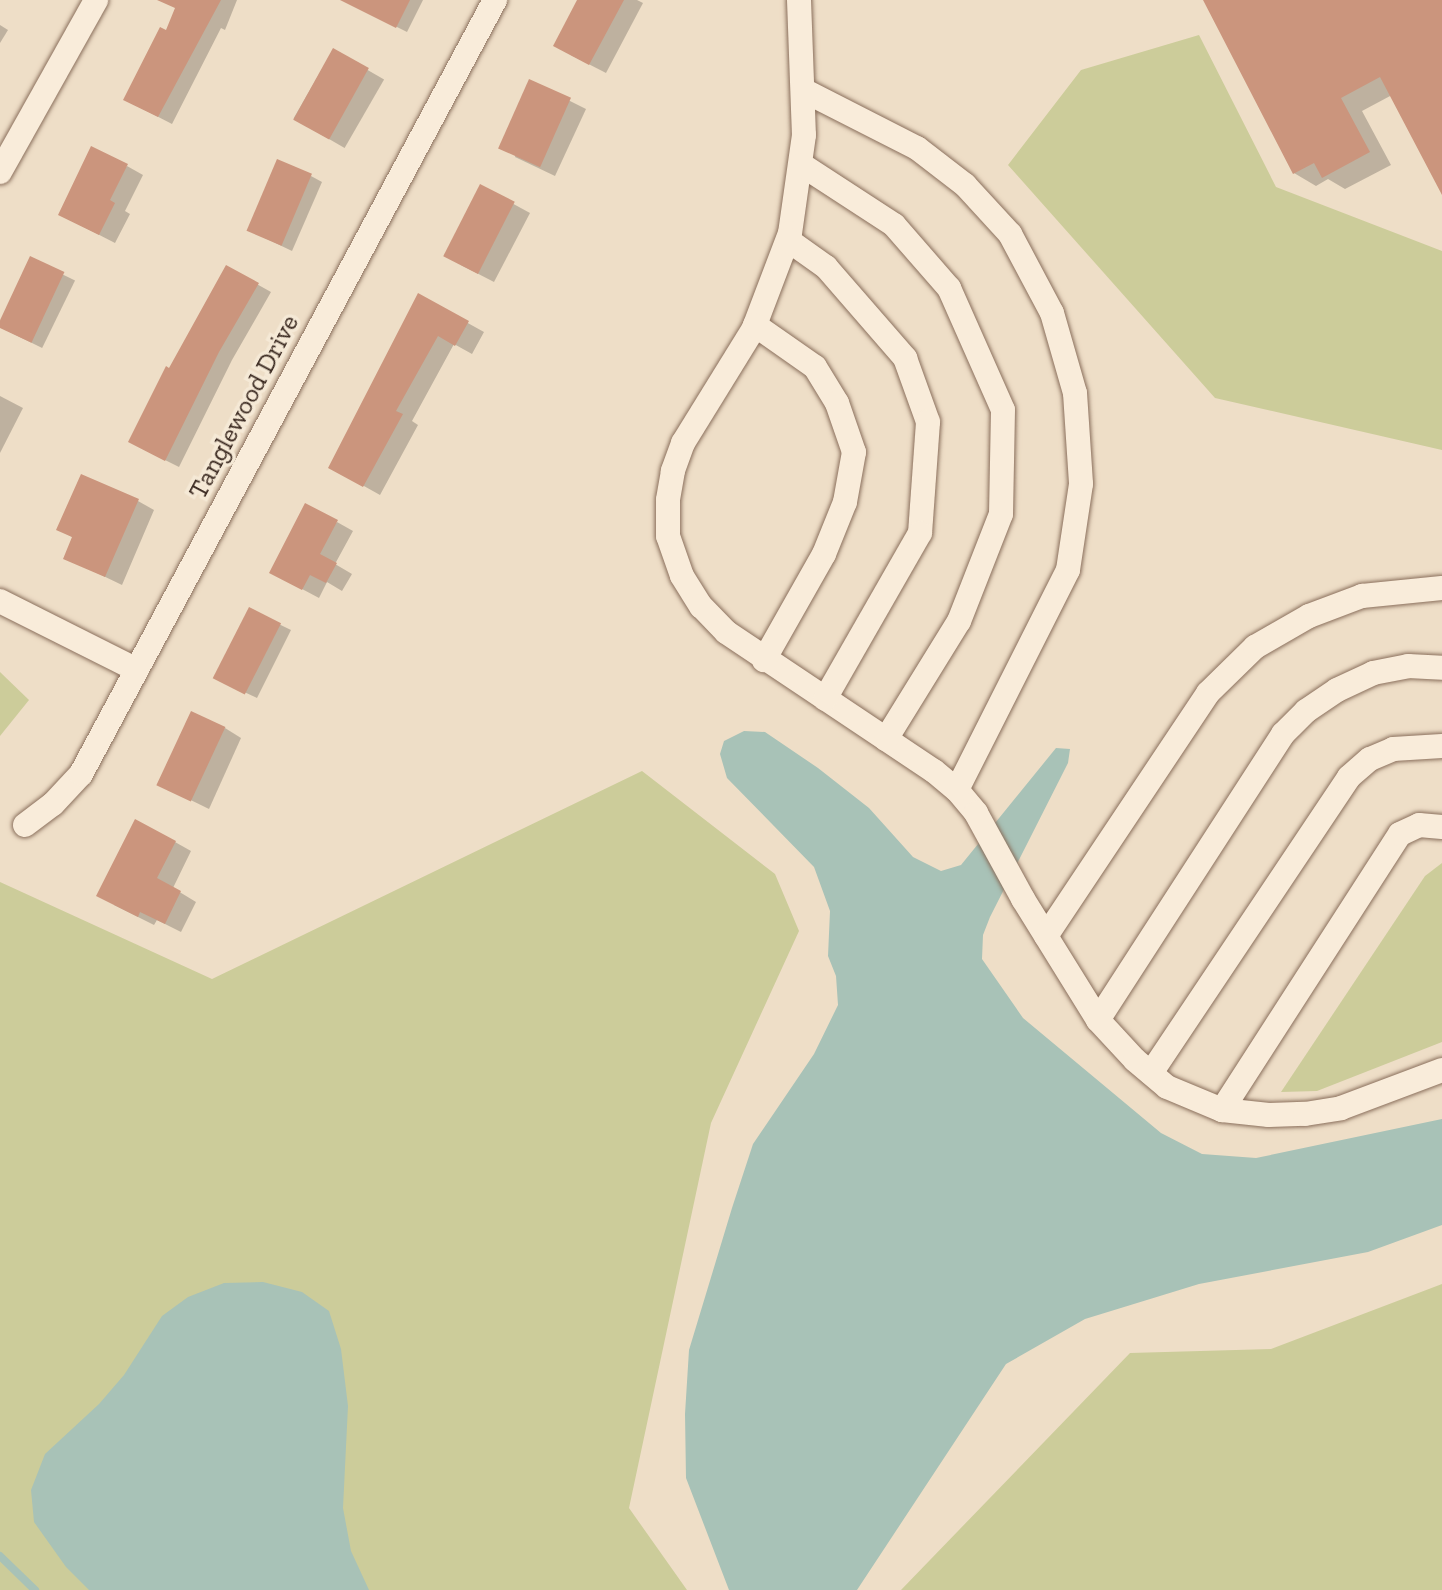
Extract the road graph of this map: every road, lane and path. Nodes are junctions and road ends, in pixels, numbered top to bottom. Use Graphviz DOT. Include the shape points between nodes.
graph roads {
  1 [pos="96,0"];
  2 [pos="495,0"];
  3 [pos="799,0"];
  4 [pos="803,90"];
  5 [pos="802,165"];
  6 [pos="0,172"];
  7 [pos="788,240"];
  8 [pos="755,326"];
  9 [pos="1442,589"];
  10 [pos="0,601"];
  11 [pos="764,660"];
  12 [pos="1442,668"];
  13 [pos="136,670"];
  14 [pos="825,699"];
  15 [pos="886,739"];
  16 [pos="1442,746"];
  17 [pos="957,790"];
  18 [pos="24,825"];
  19 [pos="1442,827"];
  20 [pos="1046,936"];
  21 [pos="1098,1020"];
  22 [pos="1442,1070"];
  23 [pos="1151,1073"];
  24 [pos="1222,1110"];
  1 -- 6 [label="street"];
  2 -- 13 [label="street, Tanglewood Drive"];
  3 -- 4 [label="street"];
  4 -- 5 [label="street"];
  4 -- 17 [label="street" via="917,148 965,185 1010,234 1052,313 1075,393 1081,484 1069,570"];
  5 -- 7 [label="street"];
  5 -- 15 [label="street" via="894,225 949,288 1003,410 1001,514 959,621"];
  7 -- 8 [label="street"];
  7 -- 14 [label="street" via="826,267 905,358 928,422 920,534"];
  8 -- 11 [label="street" via="683,443 668,500 668,536 682,576 701,606"];
  8 -- 11 [label="street" via="815,367 837,403 854,452 845,502 824,554"];
  9 -- 20 [label="street" via="1362,596 1309,616 1255,647 1208,692"];
  10 -- 13 [label="street"];
  11 -- 14 [label="street"];
  12 -- 21 [label="street" via="1408,666 1373,673 1306,710 1283,734"];
  13 -- 18 [label="street, Tanglewood Drive" via="81,774 53,804"];
  14 -- 15 [label="street"];
  15 -- 17 [label="street"];
  16 -- 23 [label="street" via="1393,749 1370,759 1349,777"];
  17 -- 20 [label="street" via="976,813"];
  19 -- 24 [label="street" via="1419,825 1400,834"];
  20 -- 21 [label="street"];
  21 -- 23 [label="street"];
  22 -- 24 [label="street" via="1341,1108 1269,1115"];
  23 -- 24 [label="street" via="1176,1091"];
}
